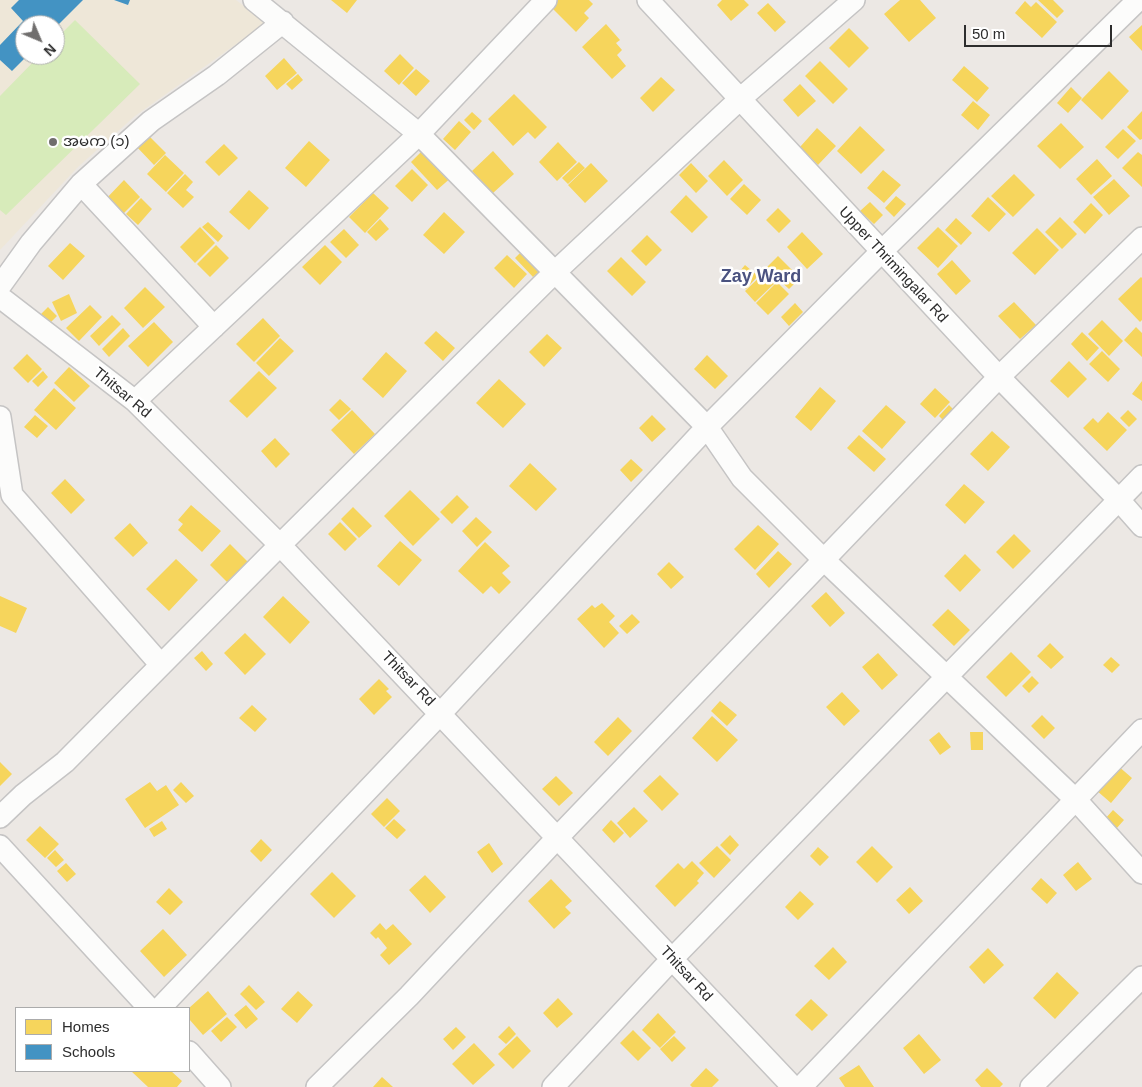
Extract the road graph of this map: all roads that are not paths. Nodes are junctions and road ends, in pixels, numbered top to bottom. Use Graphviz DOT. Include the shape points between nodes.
graph roads {
  1 [pos="254,0"];
  2 [pos="546,0"];
  3 [pos="648,0"];
  4 [pos="854,0"];
  5 [pos="1138,0"];
  6 [pos="283,22"];
  7 [pos="740,99"];
  8 [pos="419,134"];
  9 [pos="81,184"];
  10 [pos="1142,238"];
  11 [pos="880,252"];
  12 [pos="555,272"];
  13 [pos="0,286"];
  14 [pos="0,297"];
  15 [pos="214,328"];
  16 [pos="999,377"];
  17 [pos="136,401"];
  18 [pos="0,417"];
  19 [pos="707,427"];
  20 [pos="1142,476"];
  21 [pos="1119,500"];
  22 [pos="1142,526"];
  23 [pos="280,545"];
  24 [pos="824,560"];
  25 [pos="160,665"];
  26 [pos="946,677"];
  27 [pos="441,714"];
  28 [pos="1142,730"];
  29 [pos="1076,800"];
  30 [pos="0,816"];
  31 [pos="557,838"];
  32 [pos="0,846"];
  33 [pos="1142,873"];
  34 [pos="672,959"];
  35 [pos="1142,977"];
  36 [pos="148,1007"];
  37 [pos="161,1007"];
  38 [pos="190,1053"];
  39 [pos="220,1087"];
  40 [pos="316,1087"];
  41 [pos="553,1087"];
  42 [pos="793,1087"];
  43 [pos="801,1087"];
  44 [pos="1031,1087"];
  1 -- 6 [label="street"];
  2 -- 8 [label="street"];
  3 -- 7 [label="street, Upper Thrimingalar Rd"];
  4 -- 7 [label="street"];
  5 -- 11 [label="street"];
  6 -- 8 [label="street"];
  6 -- 9 [label="street" via="217,75 151,121"];
  7 -- 11 [label="street, Upper Thrimingalar Rd"];
  7 -- 12 [label="street"];
  8 -- 12 [label="street"];
  8 -- 15 [label="street"];
  9 -- 13 [label="street"];
  9 -- 15 [label="street"];
  10 -- 16 [label="street"];
  11 -- 16 [label="street, Upper Thrimingalar Rd"];
  11 -- 19 [label="street"];
  12 -- 19 [label="street"];
  12 -- 23 [label="street"];
  14 -- 17 [label="street, Thitsar Rd"];
  15 -- 17 [label="street"];
  16 -- 21 [label="street, Upper Thrimingalar Rd"];
  16 -- 24 [label="street"];
  17 -- 23 [label="street, Thitsar Rd"];
  18 -- 25 [label="street" via="12,494"];
  19 -- 24 [label="street" via="742,478"];
  19 -- 27 [label="street"];
  20 -- 21 [label="street"];
  21 -- 22 [label="street, Upper Thrimingalar Rd"];
  21 -- 26 [label="street"];
  23 -- 25 [label="street"];
  23 -- 27 [label="street, Thitsar Rd"];
  24 -- 26 [label="street"];
  24 -- 31 [label="street"];
  25 -- 30 [label="street" via="65,762"];
  26 -- 29 [label="street"];
  26 -- 34 [label="street"];
  27 -- 31 [label="street, Thitsar Rd"];
  27 -- 37 [label="street"];
  28 -- 29 [label="street"];
  29 -- 33 [label="street"];
  29 -- 43 [label="street"];
  31 -- 34 [label="street, Thitsar Rd"];
  31 -- 40 [label="street" via="409,996"];
  32 -- 36 [label="street"];
  34 -- 41 [label="street"];
  34 -- 42 [label="street, Thitsar Rd"];
  35 -- 44 [label="street"];
  38 -- 39 [label="street"];
}
